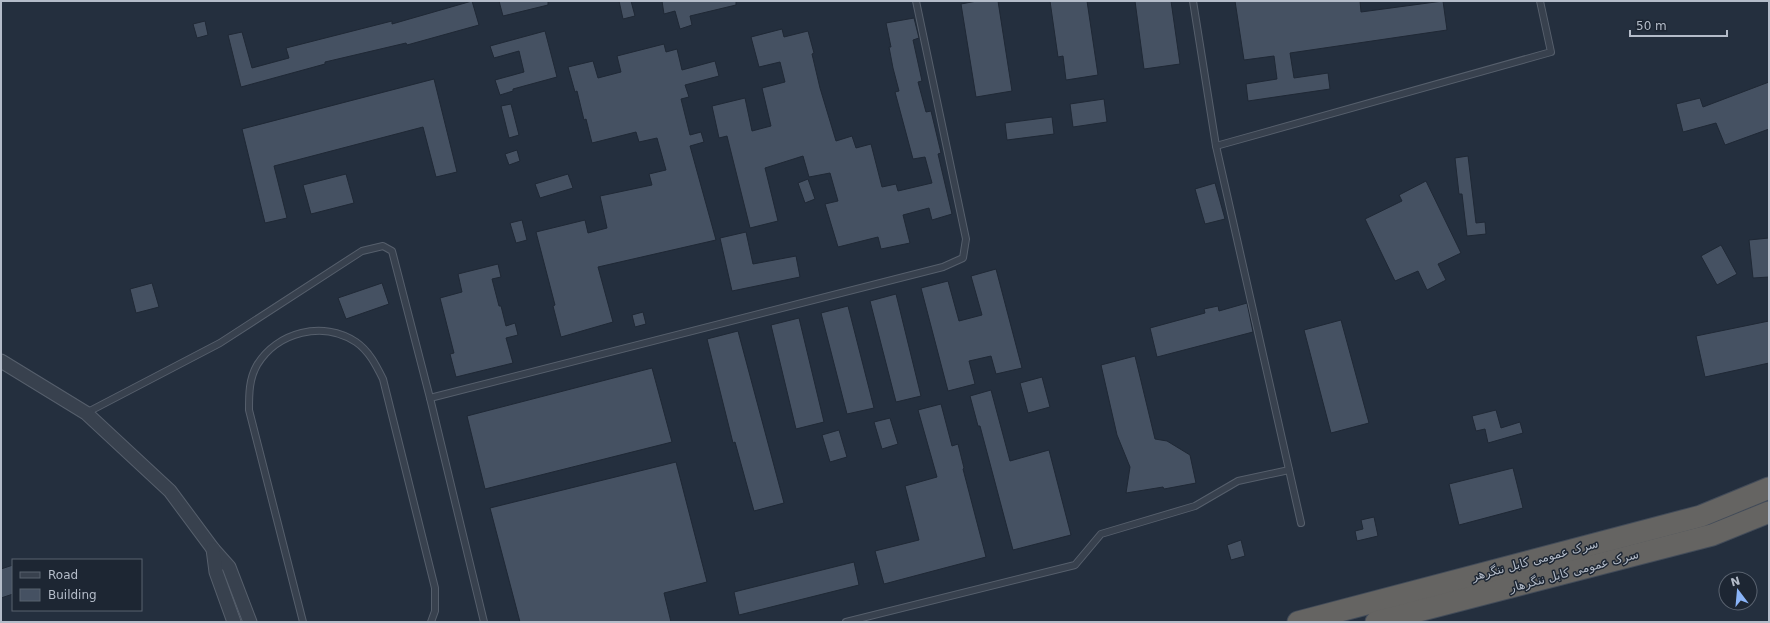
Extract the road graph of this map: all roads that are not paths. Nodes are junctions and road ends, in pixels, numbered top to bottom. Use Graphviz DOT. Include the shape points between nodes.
graph roads {
  1 [pos="916,1"];
  2 [pos="1192,1"];
  3 [pos="1540,1"];
  4 [pos="1216,146"];
  5 [pos="1,361"];
  6 [pos="430,398"];
  7 [pos="86,413"];
  8 [pos="1289,470"];
  9 [pos="1769,488"];
  10 [pos="1769,512"];
  11 [pos="1301,523"];
  12 [pos="213,549"];
  13 [pos="234,622"];
  14 [pos="250,622"];
  15 [pos="303,622"];
  16 [pos="431,622"];
  17 [pos="484,622"];
  18 [pos="846,622"];
  19 [pos="1298,622"];
  20 [pos="1376,622"];
  1 -- 6 [label="lane" via="966,239 963,258 943,267"];
  2 -- 4 [label="lane"];
  3 -- 4 [label="lane" via="1550,52"];
  4 -- 8 [label="lane"];
  5 -- 7 [label="street"];
  6 -- 7 [label="lane" via="392,251 383,246 362,251 220,343"];
  6 -- 17 [label="lane"];
  7 -- 12 [label="street" via="170,491"];
  8 -- 11 [label="lane"];
  8 -- 18 [label="lane" via="1238,481 1195,506 1100,534 1075,565"];
  9 -- 19 [label="highway, سرک عمومی کابل ننگرهر" via="1701,516"];
  10 -- 20 [label="highway, سرک عمومی کابل ننگرهار" via="1712,535"];
  12 -- 13 [label="street" via="216,572"];
  12 -- 14 [label="street" via="229,567"];
  15 -- 16 [label="lane" via="249,410 249,387 257,366 271,348 290,336 313,330 336,333 356,342 373,358 383,379 435,588 435,611"];
}
